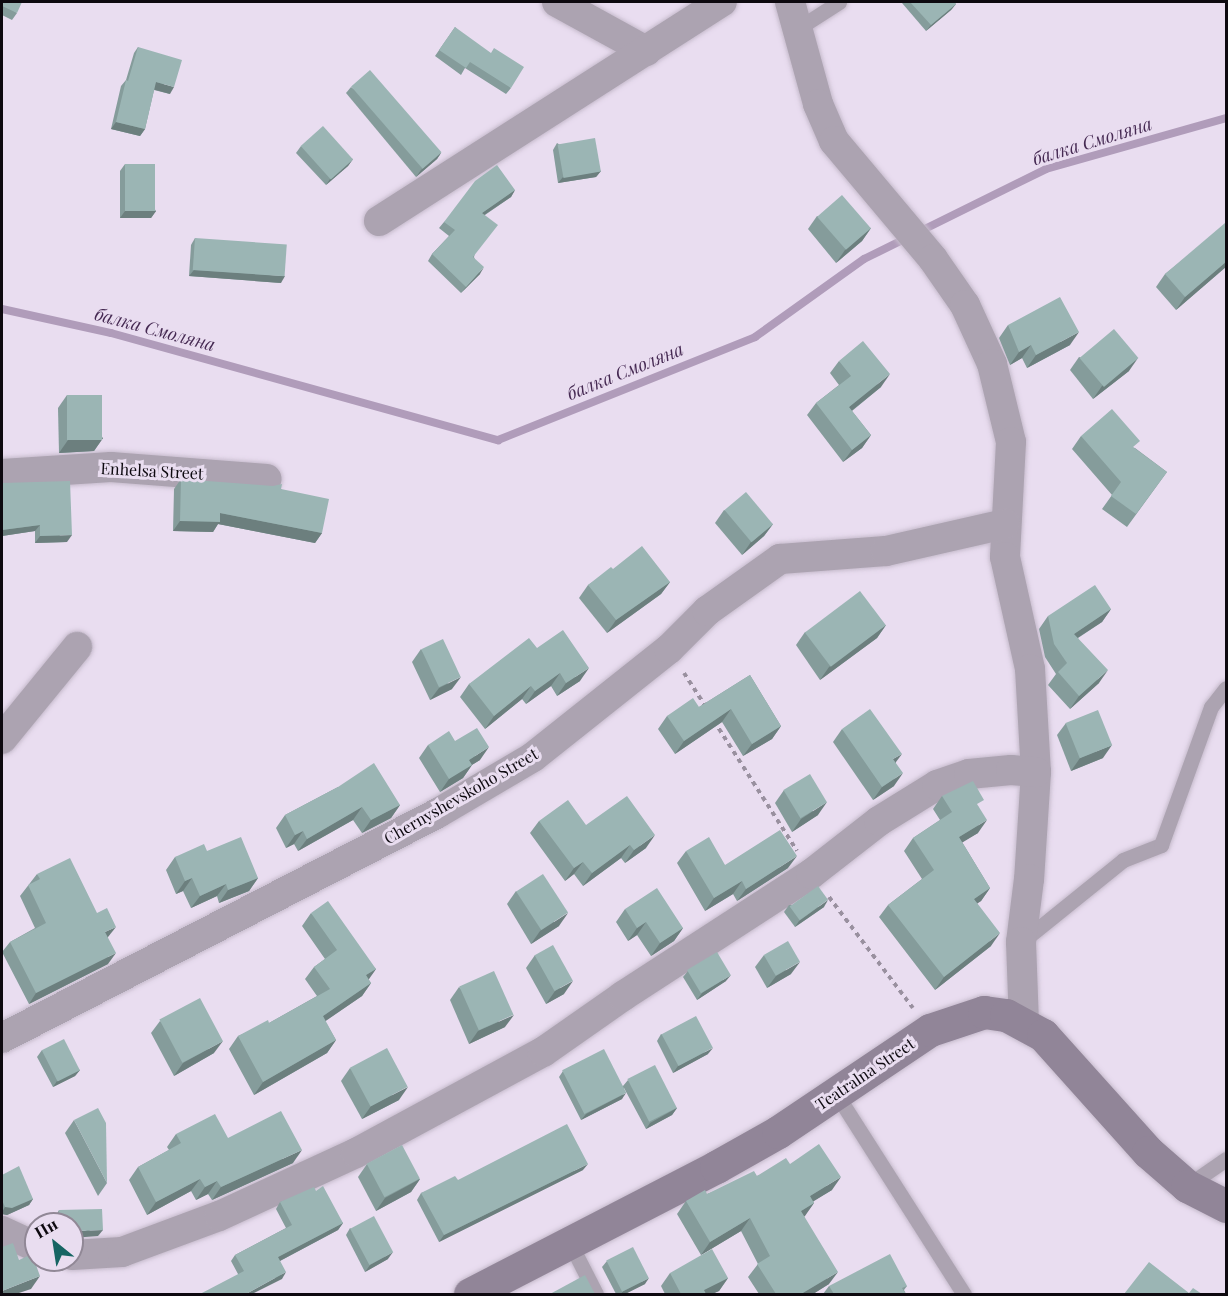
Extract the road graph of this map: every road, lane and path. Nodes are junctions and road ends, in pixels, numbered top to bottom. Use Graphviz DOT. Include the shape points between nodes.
graph roads {
  1 [pos="557,2"];
  2 [pos="722,2"];
  3 [pos="839,2"];
  4 [pos="793,15"];
  5 [pos="646,51"];
  6 [pos="379,221"];
  7 [pos="2,474"];
  8 [pos="267,479"];
  9 [pos="1005,524"];
  10 [pos="77,647"];
  11 [pos="669,649"];
  12 [pos="1227,688"];
  13 [pos="2,739"];
  14 [pos="1036,772"];
  15 [pos="811,874"];
  16 [pos="1021,942"];
  17 [pos="1023,1023"];
  18 [pos="930,1030"];
  19 [pos="2,1038"];
  20 [pos="837,1095"];
  21 [pos="1227,1159"];
  22 [pos="1187,1186"];
  23 [pos="1227,1206"];
  24 [pos="2,1231"];
  25 [pos="24,1241"];
  26 [pos="569,1241"];
  27 [pos="84,1254"];
  28 [pos="470,1294"];
  29 [pos="596,1294"];
  30 [pos="964,1294"];
  1 -- 5 [label="street"];
  2 -- 5 [label="street"];
  3 -- 4 [label="lane"];
  4 -- 9 [label="street" via="818,104 834,141 933,259 965,305 992,364 1011,442"];
  5 -- 6 [label="street"];
  7 -- 8 [label="street, Enhelsa Street" via="111,467"];
  9 -- 11 [label="street, Chernyshevskoho Street" via="886,551 780,559 708,611"];
  9 -- 14 [label="street" via="1005,557 1030,669"];
  10 -- 13 [label="street"];
  11 -- 15 [label="path"];
  11 -- 19 [label="street, Chernyshevskoho Street" via="533,757 438,813"];
  12 -- 16 [label="lane" via="1211,707 1161,845 1123,860"];
  14 -- 15 [label="street" via="969,774 937,785 879,821"];
  14 -- 16 [label="street"];
  15 -- 18 [label="path"];
  15 -- 27 [label="street" via="543,1052 366,1148 219,1216 122,1252"];
  16 -- 17 [label="street"];
  17 -- 18 [label="street, Teatralna Street" via="1006,1015 984,1012"];
  17 -- 22 [label="street, Teatralna Street" via="1043,1035 1148,1152"];
  18 -- 20 [label="street, Teatralna Street"];
  20 -- 26 [label="street, Teatralna Street" via="716,1167"];
  20 -- 30 [label="lane"];
  21 -- 22 [label="lane"];
  22 -- 23 [label="street, Teatralna Street"];
  24 -- 25 [label="street"];
  26 -- 28 [label="street, Teatralna Street"];
  26 -- 29 [label="lane"];
}
